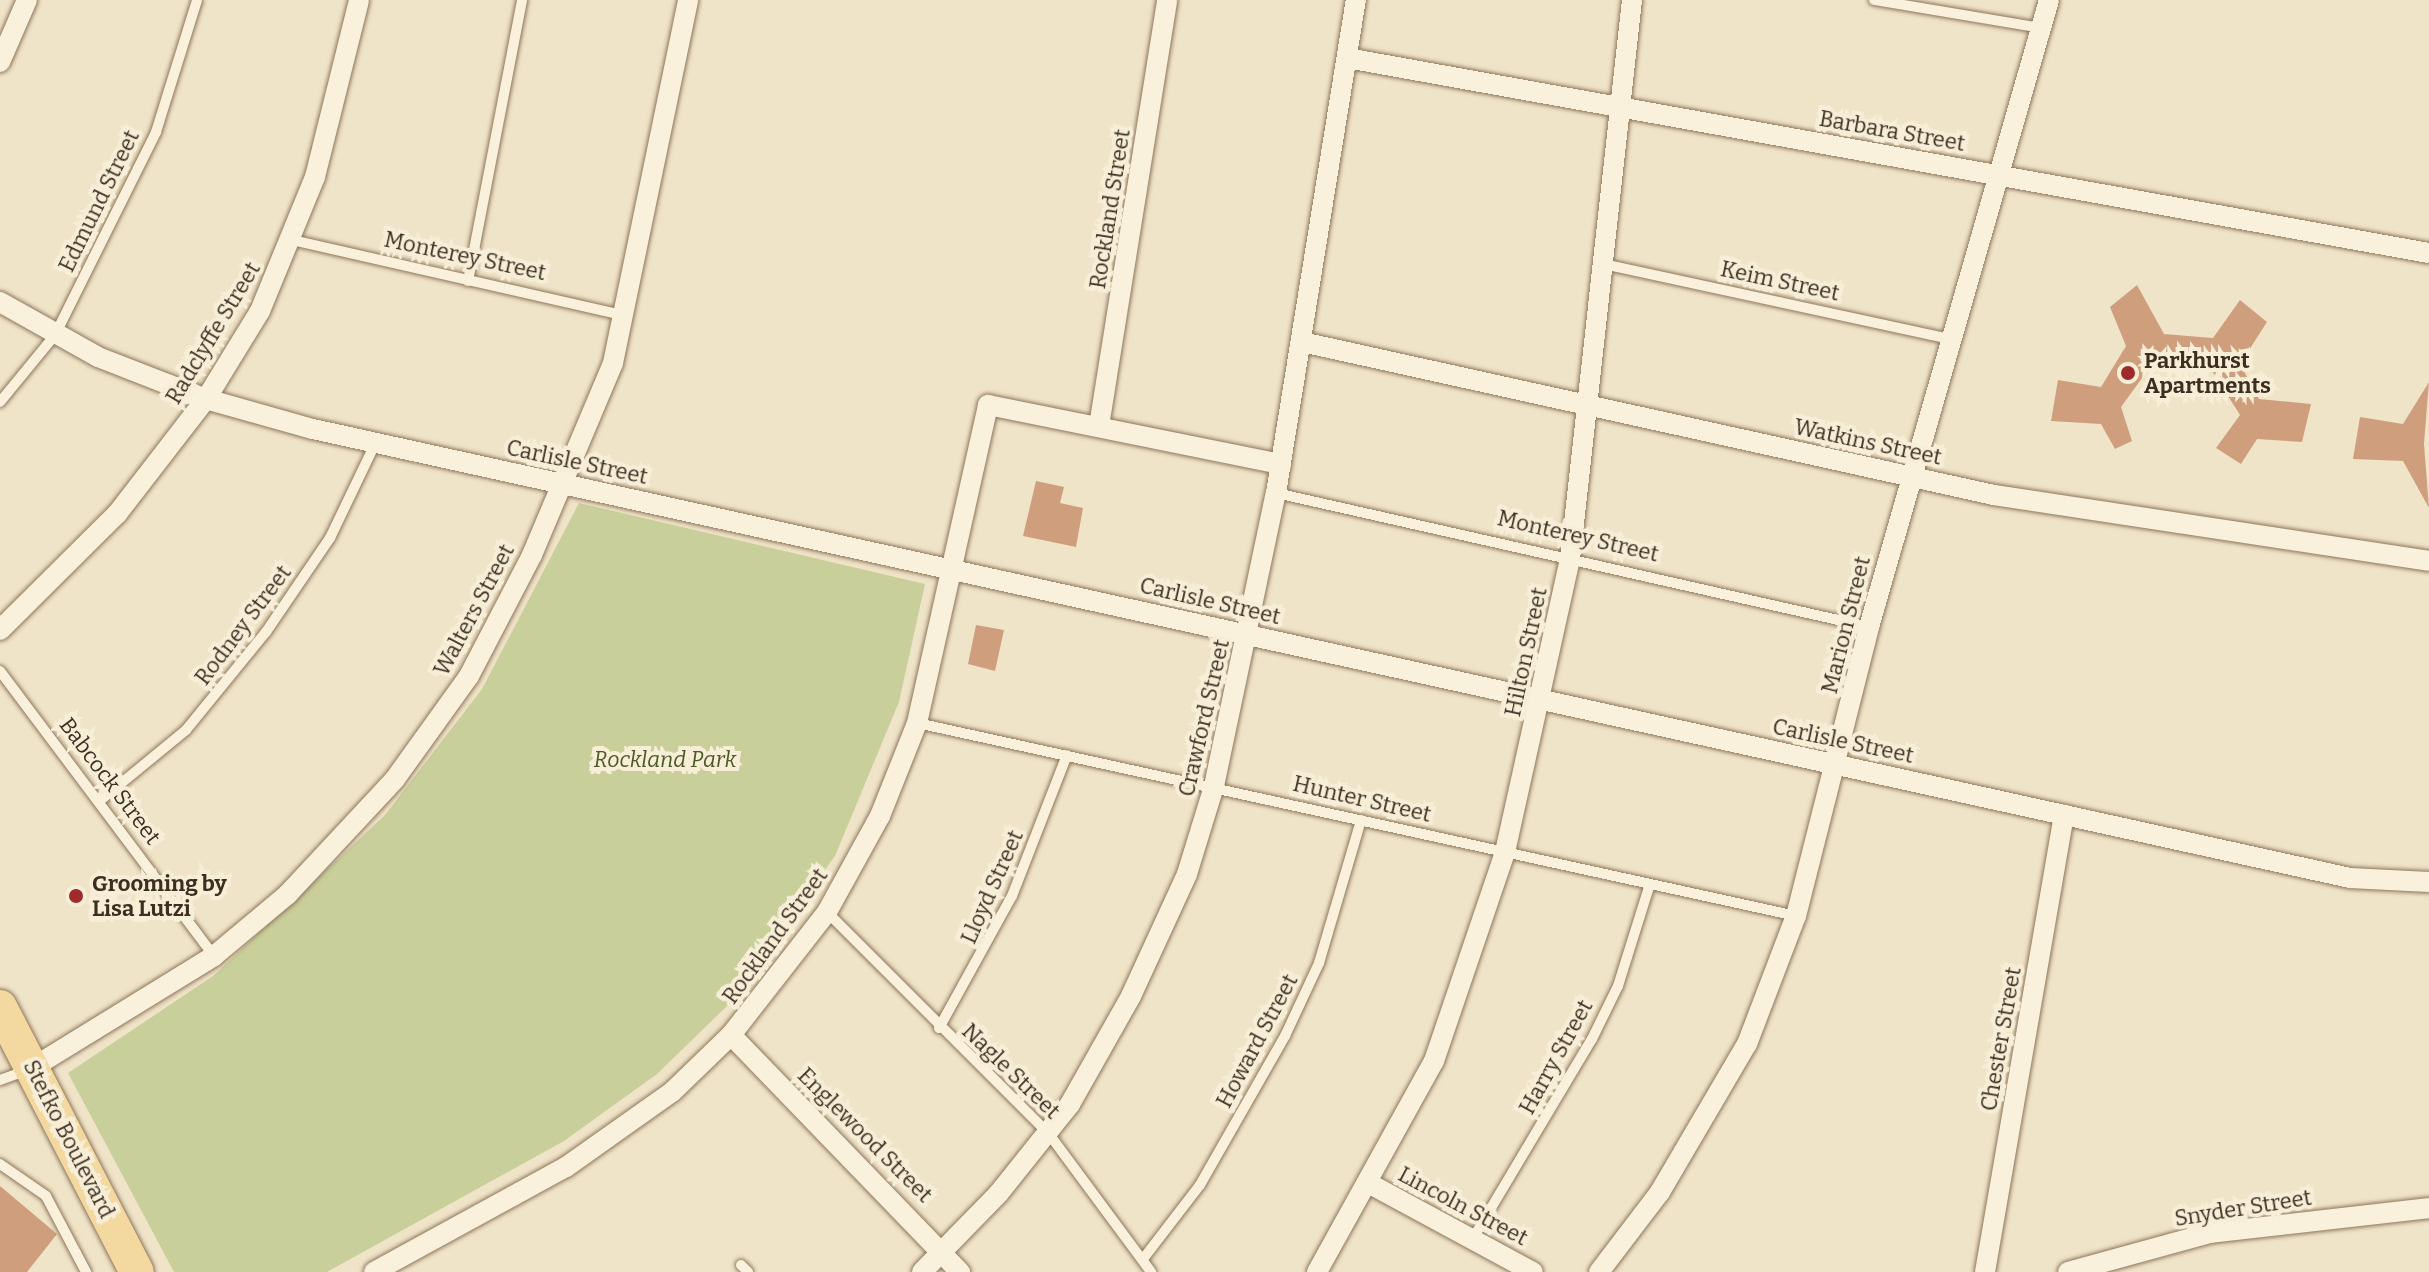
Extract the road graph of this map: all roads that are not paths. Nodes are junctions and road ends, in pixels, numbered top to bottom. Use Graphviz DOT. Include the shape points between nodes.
graph roads {
  1 [pos="27,0"];
  2 [pos="197,0"];
  3 [pos="359,0"];
  4 [pos="522,0"];
  5 [pos="688,0"];
  6 [pos="1167,0"];
  7 [pos="1356,0"];
  8 [pos="1632,0"];
  9 [pos="1874,0"];
  10 [pos="2049,0"];
  11 [pos="2042,28"];
  12 [pos="1347,58"];
  13 [pos="0,62"];
  14 [pos="1622,106"];
  15 [pos="1998,174"];
  16 [pos="292,240"];
  17 [pos="2429,253"];
  18 [pos="1603,264"];
  19 [pos="468,281"];
  20 [pos="0,302"];
  21 [pos="627,316"];
  22 [pos="55,335"];
  23 [pos="1949,339"];
  24 [pos="1302,342"];
  25 [pos="206,399"];
  26 [pos="0,402"];
  27 [pos="1590,406"];
  28 [pos="1099,426"];
  29 [pos="375,444"];
  30 [pos="1281,464"];
  31 [pos="1911,476"];
  32 [pos="563,483"];
  33 [pos="1276,493"];
  34 [pos="1570,559"];
  35 [pos="2429,561"];
  36 [pos="954,569"];
  37 [pos="1869,627"];
  38 [pos="0,630"];
  39 [pos="1248,634"];
  40 [pos="0,671"];
  41 [pos="1541,699"];
  42 [pos="917,723"];
  43 [pos="1067,755"];
  44 [pos="1836,764"];
  45 [pos="1214,786"];
  46 [pos="102,799"];
  47 [pos="2064,815"];
  48 [pos="1361,820"];
  49 [pos="1505,852"];
  50 [pos="2429,882"];
  51 [pos="1649,887"];
  52 [pos="827,912"];
  53 [pos="1796,916"];
  54 [pos="214,956"];
  55 [pos="0,1007"];
  56 [pos="939,1028"];
  57 [pos="731,1035"];
  58 [pos="32,1068"];
  59 [pos="0,1080"];
  60 [pos="1049,1134"];
  61 [pos="0,1164"];
  62 [pos="1370,1184"];
  63 [pos="2429,1208"];
  64 [pos="1475,1235"];
  65 [pos="944,1251"];
  66 [pos="1143,1259"];
  67 [pos="86,1272"];
  68 [pos="137,1272"];
  69 [pos="374,1272"];
  70 [pos="922,1272"];
  71 [pos="960,1272"];
  72 [pos="1151,1272"];
  73 [pos="1317,1272"];
  74 [pos="1533,1272"];
  75 [pos="1599,1272"];
  76 [pos="1985,1272"];
  77 [pos="2068,1272"];
  1 -- 13 [label="street"];
  2 -- 22 [label="lane, Edmund Street" via="156,132"];
  3 -- 16 [label="street, Radclyffe Street" via="330,129"];
  4 -- 19 [label="lane"];
  5 -- 21 [label="street, Walters Street"];
  6 -- 28 [label="street, Rockland Street"];
  7 -- 12 [label="street, Crawford Street"];
  8 -- 14 [label="street, Hilton Street"];
  9 -- 11 [label="lane"];
  10 -- 11 [label="street, Marion Street"];
  11 -- 15 [label="street, Marion Street"];
  12 -- 14 [label="street, Barbara Street"];
  12 -- 24 [label="street, Crawford Street"];
  14 -- 15 [label="street, Barbara Street"];
  14 -- 18 [label="street, Hilton Street"];
  15 -- 17 [label="street, Barbara Street"];
  15 -- 23 [label="street, Marion Street"];
  16 -- 19 [label="lane, Monterey Street"];
  16 -- 25 [label="street, Radclyffe Street"];
  18 -- 23 [label="lane, Keim Street"];
  18 -- 27 [label="street, Hilton Street"];
  19 -- 21 [label="lane, Monterey Street"];
  20 -- 22 [label="street, Carlisle Street"];
  21 -- 32 [label="street, Walters Street"];
  22 -- 25 [label="street, Carlisle Street"];
  22 -- 26 [label="lane, Edmund Street"];
  23 -- 31 [label="street, Marion Street"];
  24 -- 27 [label="street, Watkins Street"];
  24 -- 30 [label="street, Crawford Street"];
  25 -- 29 [label="street, Carlisle Street"];
  25 -- 38 [label="street, Radclyffe Street" via="92,542"];
  27 -- 31 [label="street, Watkins Street"];
  27 -- 34 [label="street, Hilton Street"];
  28 -- 30 [label="street"];
  28 -- 36 [label="street, Rockland Street" via="988,405"];
  29 -- 32 [label="street, Carlisle Street"];
  29 -- 46 [label="lane, Rodney Street" via="330,538 266,632 186,730"];
  30 -- 33 [label="street, Crawford Street"];
  31 -- 35 [label="street, Watkins Street"];
  31 -- 37 [label="street, Marion Street"];
  32 -- 36 [label="street, Carlisle Street"];
  32 -- 54 [label="street, Walters Street" via="499,620 433,730 322,861"];
  33 -- 34 [label="lane, Monterey Street"];
  33 -- 39 [label="street, Crawford Street"];
  34 -- 37 [label="lane, Monterey Street"];
  34 -- 41 [label="street, Hilton Street"];
  36 -- 39 [label="street, Carlisle Street"];
  36 -- 42 [label="street, Rockland Street"];
  37 -- 44 [label="street, Marion Street"];
  39 -- 41 [label="street, Carlisle Street"];
  39 -- 45 [label="street, Crawford Street"];
  40 -- 46 [label="lane, Babcock Street"];
  41 -- 44 [label="street, Carlisle Street"];
  41 -- 49 [label="street, Hilton Street"];
  42 -- 43 [label="lane, Hunter Street"];
  42 -- 52 [label="street, Rockland Street" via="880,816"];
  43 -- 45 [label="lane, Hunter Street"];
  43 -- 56 [label="lane, Lloyd Street" via="1012,896"];
  44 -- 47 [label="street, Carlisle Street"];
  44 -- 53 [label="street, Marion Street"];
  45 -- 48 [label="lane, Hunter Street"];
  45 -- 60 [label="street, Crawford Street" via="1158,943"];
  46 -- 54 [label="lane, Babcock Street"];
  47 -- 50 [label="street, Carlisle Street" via="2350,878"];
  47 -- 76 [label="street, Chester Street"];
  48 -- 49 [label="lane, Hunter Street"];
  48 -- 66 [label="lane, Howard Street" via="1323,950 1285,1036 1200,1185"];
  49 -- 51 [label="lane, Hunter Street"];
  49 -- 62 [label="street, Hilton Street" via="1451,1021"];
  51 -- 53 [label="lane, Hunter Street"];
  51 -- 64 [label="lane, Harry Street" via="1618,986 1592,1039"];
  52 -- 56 [label="lane, Nagle Street"];
  52 -- 57 [label="street, Rockland Street"];
  53 -- 75 [label="street, Marion Street" via="1747,1044 1660,1192"];
  54 -- 58 [label="street, Walters Street"];
  55 -- 58 [label="main road, Stefko Boulevard"];
  56 -- 60 [label="lane, Nagle Street"];
  57 -- 65 [label="street, Englewood Street"];
  57 -- 69 [label="street, Rockland Street" via="602,1145"];
  58 -- 59 [label="lane"];
  58 -- 68 [label="main road, Stefko Boulevard"];
  60 -- 65 [label="street, Crawford Street"];
  60 -- 66 [label="lane, Nagle Street"];
  61 -- 67 [label="lane" via="46,1196"];
  62 -- 64 [label="street, Lincoln Street"];
  62 -- 73 [label="street, Hilton Street"];
  63 -- 77 [label="street, Snyder Street" via="2210,1233"];
  64 -- 74 [label="street, Lincoln Street"];
  65 -- 70 [label="street, Crawford Street"];
  65 -- 71 [label="street, Englewood Street"];
  66 -- 72 [label="lane, Nagle Street"];
}
